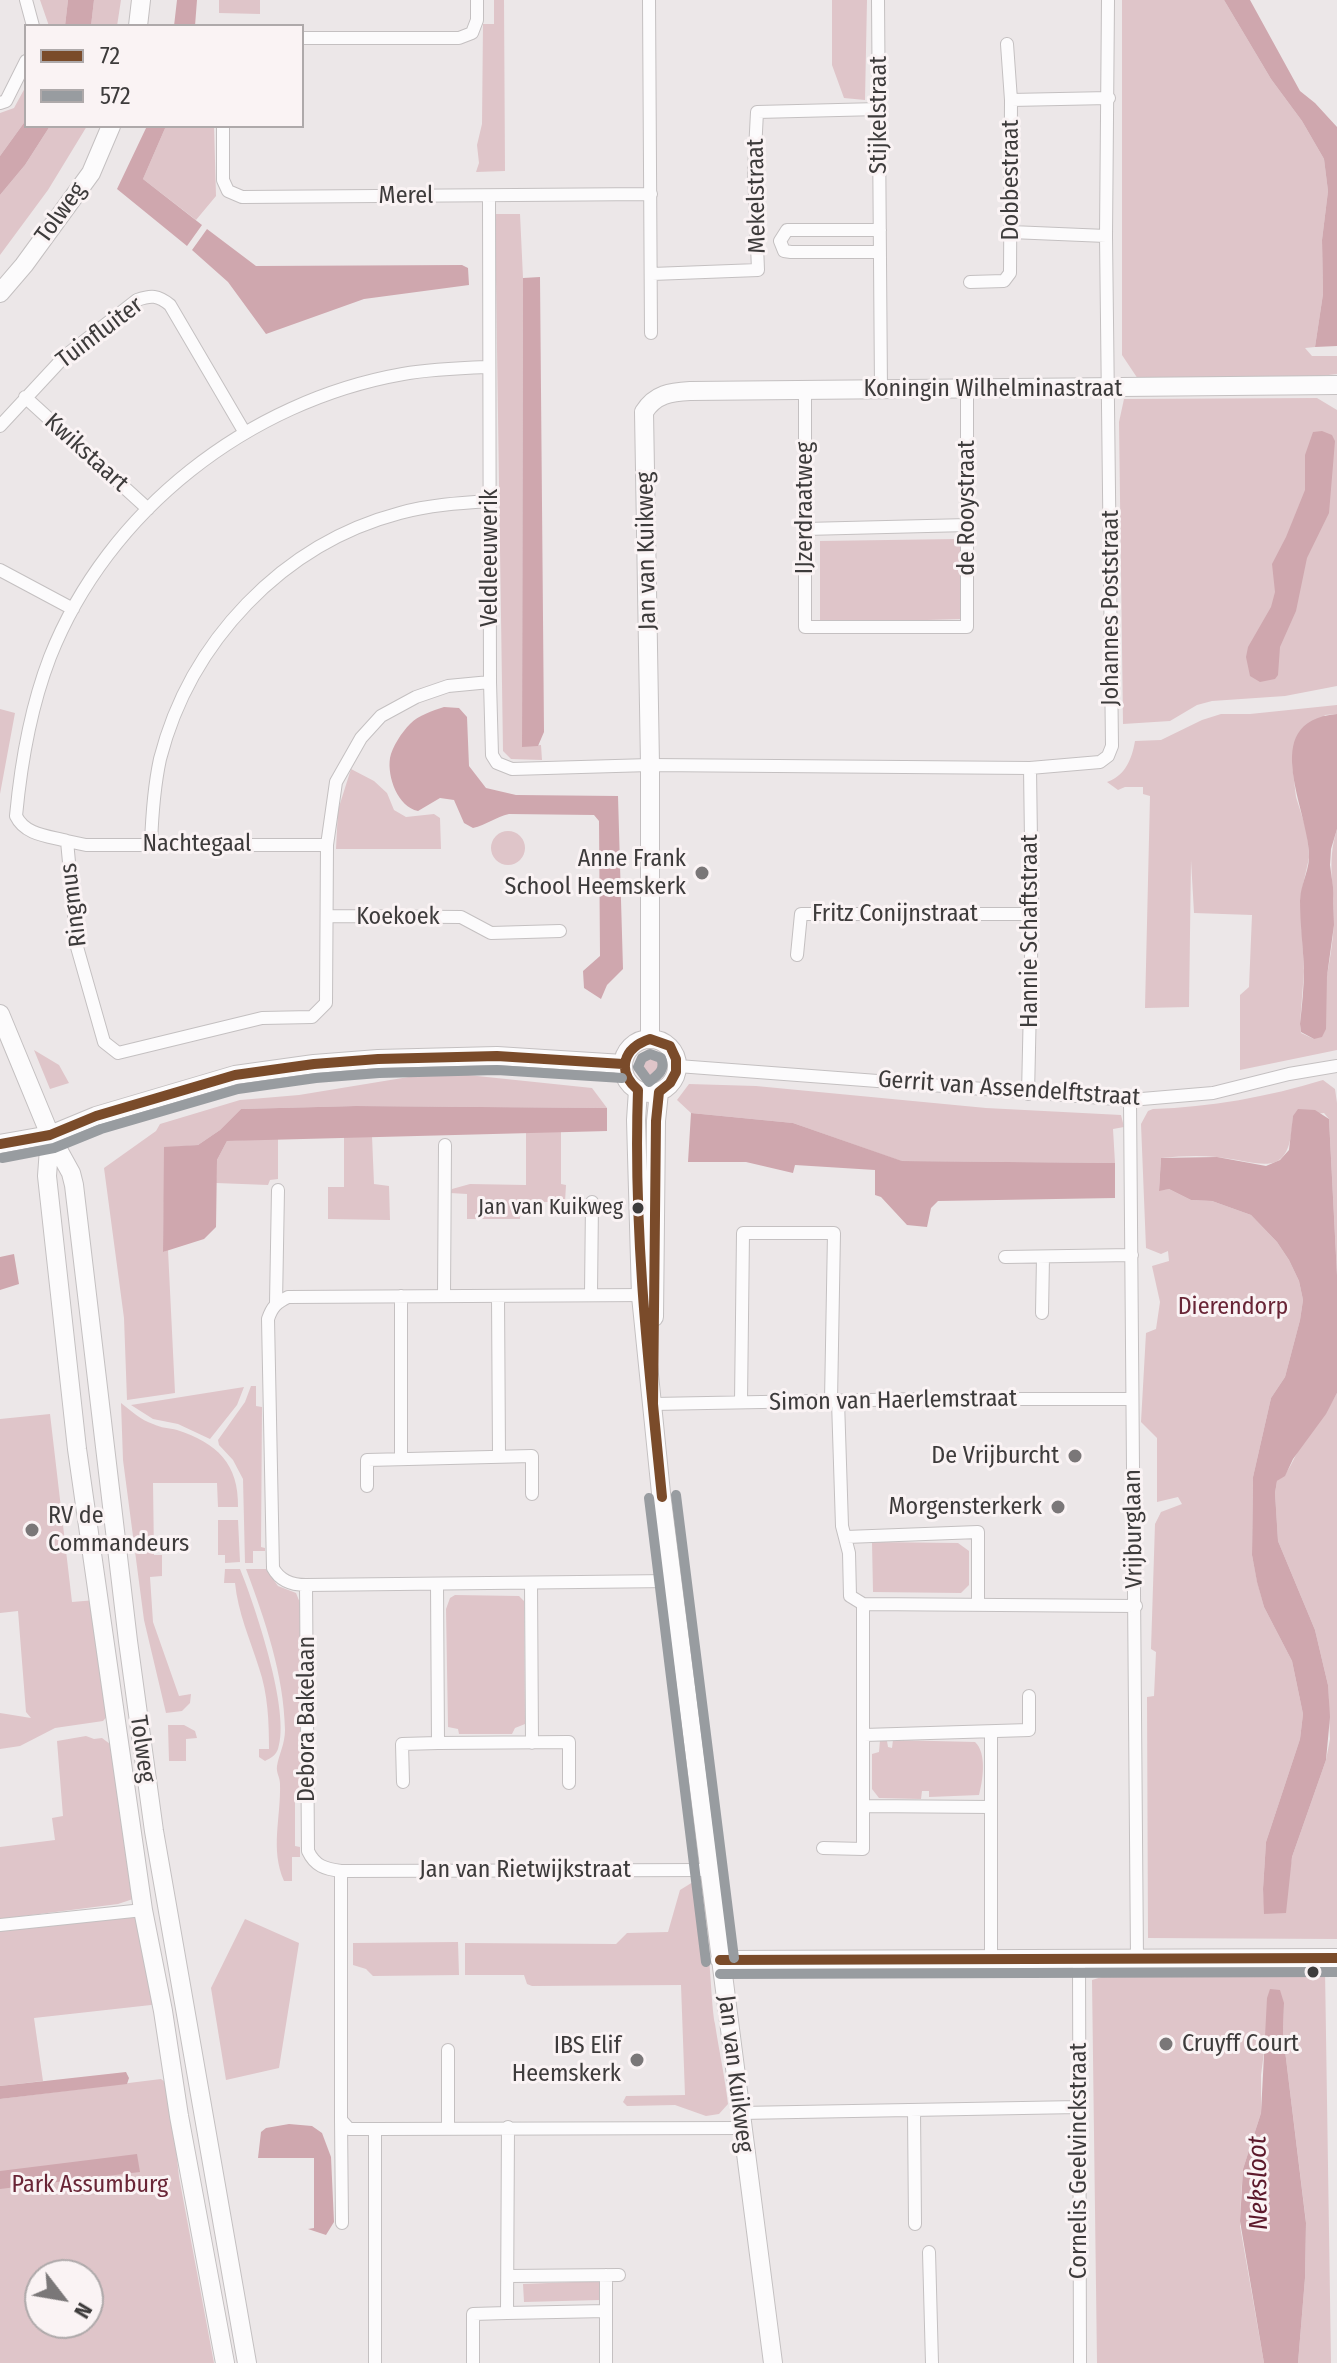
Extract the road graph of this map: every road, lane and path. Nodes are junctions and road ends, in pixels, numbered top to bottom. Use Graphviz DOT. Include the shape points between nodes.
graph roads {
  1 [pos="26,0"];
  2 [pos="141,0"];
  3 [pos="477,0"];
  4 [pos="649,0"];
  5 [pos="878,0"];
  6 [pos="1108,0"];
  7 [pos="32,24"];
  8 [pos="138,24"];
  9 [pos="304,38"];
  10 [pos="1007,44"];
  11 [pos="24,65"];
  12 [pos="1109,98"];
  13 [pos="1011,100"];
  14 [pos="0,103"];
  15 [pos="879,109"];
  16 [pos="110,128"];
  17 [pos="223,128"];
  18 [pos="651,194"];
  19 [pos="489,196"];
  20 [pos="880,230"];
  21 [pos="1011,232"];
  22 [pos="1106,236"];
  23 [pos="880,252"];
  24 [pos="652,274"];
  25 [pos="970,282"];
  26 [pos="0,293"];
  27 [pos="651,333"];
  28 [pos="488,367"];
  29 [pos="1337,385"];
  30 [pos="1110,388"];
  31 [pos="805,389"];
  32 [pos="881,389"];
  33 [pos="967,389"];
  34 [pos="25,397"];
  35 [pos="651,401"];
  36 [pos="0,426"];
  37 [pos="245,433"];
  38 [pos="490,501"];
  39 [pos="148,509"];
  40 [pos="968,525"];
  41 [pos="805,529"];
  42 [pos="0,570"];
  43 [pos="73,609"];
  44 [pos="805,627"];
  45 [pos="490,682"];
  46 [pos="650,765"];
  47 [pos="1030,768"];
  48 [pos="67,841"];
  49 [pos="151,844"];
  50 [pos="327,845"];
  51 [pos="1032,914"];
  52 [pos="328,916"];
  53 [pos="560,931"];
  54 [pos="797,955"];
  55 [pos="0,1014"];
  56 [pos="650,1039"];
  57 [pos="623,1064"];
  58 [pos="678,1066"];
  59 [pos="1337,1066"];
  60 [pos="638,1090"];
  61 [pos="659,1092"];
  62 [pos="1028,1094"];
  63 [pos="1130,1100"];
  64 [pos="50,1135"];
  65 [pos="0,1144"];
  66 [pos="445,1145"];
  67 [pos="278,1190"];
  68 [pos="592,1202"];
  69 [pos="1132,1255"];
  70 [pos="1005,1257"];
  71 [pos="1043,1257"];
  72 [pos="591,1294"];
  73 [pos="401,1296"];
  74 [pos="444,1296"];
  75 [pos="498,1296"];
  76 [pos="648,1296"];
  77 [pos="276,1303"];
  78 [pos="1042,1313"];
  79 [pos="1132,1399"];
  80 [pos="834,1401"];
  81 [pos="741,1402"];
  82 [pos="653,1404"];
  83 [pos="499,1456"];
  84 [pos="401,1459"];
  85 [pos="367,1486"];
  86 [pos="532,1494"];
  87 [pos="846,1537"];
  88 [pos="671,1581"];
  89 [pos="531,1583"];
  90 [pos="437,1584"];
  91 [pos="306,1585"];
  92 [pos="863,1604"];
  93 [pos="978,1604"];
  94 [pos="1136,1606"];
  95 [pos="1029,1696"];
  96 [pos="991,1732"];
  97 [pos="864,1735"];
  98 [pos="438,1743"];
  99 [pos="532,1743"];
  100 [pos="403,1782"];
  101 [pos="569,1783"];
  102 [pos="864,1806"];
  103 [pos="991,1807"];
  104 [pos="823,1848"];
  105 [pos="709,1870"];
  106 [pos="341,1871"];
  107 [pos="143,1910"];
  108 [pos="0,1925"];
  109 [pos="1137,1958"];
  110 [pos="1337,1958"];
  111 [pos="991,1959"];
  112 [pos="1079,1959"];
  113 [pos="720,1960"];
  114 [pos="448,2050"];
  115 [pos="1079,2107"];
  116 [pos="914,2110"];
  117 [pos="341,2120"];
  118 [pos="741,2121"];
  119 [pos="508,2127"];
  120 [pos="448,2128"];
  121 [pos="375,2129"];
  122 [pos="342,2223"];
  123 [pos="915,2224"];
  124 [pos="929,2252"];
  125 [pos="508,2276"];
  126 [pos="606,2311"];
  127 [pos="507,2313"];
  128 [pos="225,2363"];
  129 [pos="247,2363"];
  130 [pos="375,2363"];
  131 [pos="473,2363"];
  132 [pos="606,2363"];
  133 [pos="773,2363"];
  134 [pos="932,2363"];
  135 [pos="1080,2363"];
  1 -- 7 [label="street"];
  2 -- 8 [label="street"];
  3 -- 9 [label="street" via="472,33 459,38"];
  4 -- 18 [label="street"];
  5 -- 15 [label="street, Stijkelstraat"];
  6 -- 12 [label="street, Johannes Poststraat"];
  10 -- 13 [label="street, Dobbestraat"];
  11 -- 14 [label="street" via="6,101"];
  12 -- 13 [label="street"];
  12 -- 22 [label="street, Johannes Poststraat"];
  13 -- 21 [label="street, Dobbestraat"];
  15 -- 20 [label="street, Stijkelstraat"];
  15 -- 24 [label="street, Mekelstraat" via="757,112 758,270"];
  16 -- 26 [label="street, Tolweg" via="91,173"];
  17 -- 19 [label="street, Merel" via="223,180 228,191 242,197"];
  18 -- 19 [label="street, Merel"];
  18 -- 24 [label="street"];
  19 -- 28 [label="street, Veldleeuwerik"];
  20 -- 23 [label="street, Stijkelstraat"];
  20 -- 23 [label="street" via="787,230 780,241 784,251 791,252"];
  21 -- 22 [label="street"];
  21 -- 25 [label="street, Dobbestraat" via="1010,273 1004,281"];
  22 -- 30 [label="street, Johannes Poststraat"];
  23 -- 32 [label="street, Stijkelstraat"];
  24 -- 27 [label="street"];
  28 -- 37 [label="street, Ringmus" via="362,383"];
  28 -- 38 [label="street, Veldleeuwerik"];
  29 -- 30 [label="street, Koningin Wilhelminastraat"];
  30 -- 33 [label="street, Koningin Wilhelminastraat"];
  30 -- 47 [label="street, Johannes Poststraat" via="1112,746 1100,762"];
  31 -- 32 [label="street, Koningin Wilhelminastraat"];
  31 -- 35 [label="street, Koningin Wilhelminastraat" via="674,392"];
  31 -- 41 [label="street, IJzerdraatweg"];
  32 -- 33 [label="street, Koningin Wilhelminastraat"];
  33 -- 40 [label="street, de Rooystraat"];
  34 -- 36 [label="street, Tuinfluiter"];
  34 -- 37 [label="street, Tuinfluiter" via="65,356 137,300 151,295 170,305"];
  34 -- 39 [label="street, Kwikstaart"];
  35 -- 46 [label="street, Jan van Kuikweg" via="644,412"];
  37 -- 39 [label="street, Ringmus" via="210,455"];
  38 -- 45 [label="street, Veldleeuwerik"];
  38 -- 49 [label="street" via="399,513 356,528 277,575 243,606 189,681 172,720 160,760"];
  39 -- 43 [label="street, Ringmus"];
  40 -- 41 [label="street"];
  40 -- 44 [label="street, de Rooystraat" via="967,627"];
  41 -- 44 [label="street, IJzerdraatweg"];
  42 -- 43 [label="street"];
  43 -- 48 [label="street, Ringmus" via="37,695 16,816 30,832"];
  45 -- 46 [label="street, Veldleeuwerik" via="492,755 503,767"];
  45 -- 50 [label="street, Ringmus" via="448,686 381,716 361,738 336,782"];
  46 -- 47 [label="street, Johannes Poststraat"];
  46 -- 56 [label="street, Jan van Kuikweg"];
  47 -- 51 [label="street, Hannie Schaftstraat"];
  48 -- 49 [label="street, Nachtegaal"];
  48 -- 52 [label="street, Ringmus" via="77,947 104,1042 118,1053 262,1018 312,1017 326,1003"];
  49 -- 50 [label="street, Nachtegaal"];
  50 -- 52 [label="street, Ringmus"];
  51 -- 54 [label="street, Fritz Conijnstraat" via="801,914"];
  51 -- 62 [label="street, Hannie Schaftstraat"];
  52 -- 53 [label="street, Koekoek" via="461,917 491,933"];
  55 -- 64 [label="street, Tolweg"];
  56 -- 57 [label="street" via="632,1046"];
  56 -- 58 [label="street" via="670,1046"];
  57 -- 60 [label="street" via="625,1077"];
  57 -- 64 [label="street" via="497,1056 314,1064 235,1075"];
  58 -- 61 [label="street" via="669,1086"];
  58 -- 62 [label="street, Gerrit van Assendelftstraat"];
  59 -- 63 [label="street, Gerrit van Assendelftstraat" via="1213,1093"];
  60 -- 61 [label="street"];
  60 -- 76 [label="street, Jan van Kuikweg"];
  61 -- 76 [label="street, Jan van Kuikweg"];
  62 -- 63 [label="street, Gerrit van Assendelftstraat"];
  63 -- 69 [label="street, Vrijburglaan"];
  64 -- 65 [label="street"];
  64 -- 107 [label="street, Tolweg" via="47,1176 77,1449"];
  64 -- 129 [label="street, Tolweg" via="74,1185 156,1846"];
  66 -- 74 [label="street"];
  67 -- 77 [label="street"];
  68 -- 72 [label="street"];
  69 -- 71 [label="street"];
  69 -- 79 [label="street, Vrijburglaan"];
  70 -- 71 [label="street"];
  71 -- 78 [label="street"];
  72 -- 75 [label="street"];
  72 -- 76 [label="street"];
  73 -- 74 [label="street"];
  73 -- 77 [label="street" via="288,1297"];
  73 -- 84 [label="street"];
  74 -- 75 [label="street"];
  75 -- 83 [label="street"];
  76 -- 82 [label="street, Jan van Kuikweg"];
  77 -- 91 [label="street" via="268,1319 273,1568 282,1579"];
  79 -- 80 [label="street, Simon van Haerlemstraat"];
  79 -- 94 [label="street, Vrijburglaan"];
  80 -- 81 [label="street, Simon van Haerlemstraat"];
  80 -- 81 [label="street" via="834,1233 743,1233"];
  80 -- 87 [label="street"];
  81 -- 82 [label="street, Simon van Haerlemstraat"];
  82 -- 88 [label="street, Jan van Kuikweg"];
  83 -- 84 [label="street"];
  83 -- 86 [label="street" via="532,1456"];
  84 -- 85 [label="street" via="367,1460"];
  87 -- 92 [label="street" via="850,1596"];
  87 -- 93 [label="street" via="978,1532"];
  88 -- 89 [label="street"];
  88 -- 105 [label="street, Jan van Kuikweg"];
  89 -- 90 [label="street"];
  89 -- 99 [label="street"];
  90 -- 91 [label="street"];
  90 -- 98 [label="street"];
  91 -- 106 [label="street, Debora Bakelaan" via="308,1851 320,1866"];
  92 -- 93 [label="street"];
  92 -- 97 [label="street"];
  93 -- 94 [label="street"];
  94 -- 109 [label="street, Vrijburglaan"];
  95 -- 96 [label="street" via="1029,1730"];
  96 -- 97 [label="street"];
  96 -- 103 [label="street"];
  97 -- 102 [label="street"];
  98 -- 99 [label="street"];
  98 -- 100 [label="street" via="402,1744"];
  99 -- 101 [label="street" via="569,1742"];
  102 -- 103 [label="street"];
  102 -- 104 [label="street" via="863,1849"];
  103 -- 111 [label="street"];
  105 -- 106 [label="street, Jan van Rietwijkstraat"];
  105 -- 113 [label="street, Jan van Kuikweg"];
  106 -- 117 [label="street"];
  107 -- 108 [label="street"];
  107 -- 128 [label="street, Tolweg"];
  109 -- 110 [label="street"];
  109 -- 112 [label="street"];
  111 -- 112 [label="street"];
  111 -- 113 [label="street"];
  112 -- 115 [label="street, Cornelis Geelvinckstraat"];
  113 -- 118 [label="street, Jan van Kuikweg"];
  114 -- 120 [label="street"];
  115 -- 116 [label="street"];
  115 -- 135 [label="street, Cornelis Geelvinckstraat"];
  116 -- 118 [label="street"];
  116 -- 123 [label="street"];
  117 -- 121 [label="street" via="349,2129"];
  117 -- 122 [label="street"];
  118 -- 119 [label="street"];
  118 -- 133 [label="street, Jan van Kuikweg"];
  119 -- 120 [label="street"];
  119 -- 125 [label="street"];
  120 -- 121 [label="street"];
  121 -- 130 [label="street"];
  124 -- 134 [label="street"];
  125 -- 126 [label="street" via="613,2275"];
  125 -- 127 [label="street"];
  126 -- 127 [label="street"];
  126 -- 132 [label="street"];
  127 -- 131 [label="street" via="473,2314"];
}
